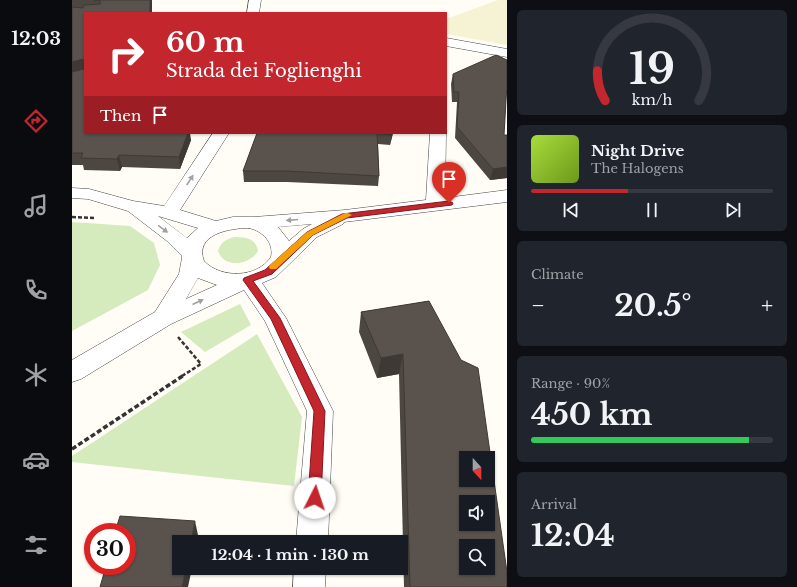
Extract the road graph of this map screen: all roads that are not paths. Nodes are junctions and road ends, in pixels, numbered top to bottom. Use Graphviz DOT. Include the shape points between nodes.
graph roads {
  1 [pos="254,0"];
  2 [pos="253,12"];
  3 [pos="447,42"];
  4 [pos="507,53"];
  5 [pos="220,134"];
  6 [pos="438,134"];
  7 [pos="72,193"];
  8 [pos="507,196"];
  9 [pos="435,205"];
  10 [pos="132,206"];
  11 [pos="169,213"];
  12 [pos="345,216"];
  13 [pos="254,223"];
  14 [pos="216,227"];
  15 [pos="192,256"];
  16 [pos="278,262"];
  17 [pos="248,280"];
  18 [pos="163,318"];
  19 [pos="72,372"];
  20 [pos="312,535"];
  21 [pos="310,575"];
  22 [pos="309,587"];
  1 -- 2 [label="street"];
  3 -- 4 [label="street"];
  11 -- 5 [label="street, one-way"];
  6 -- 9 [label="street"];
  7 -- 10 [label="street" via="89,194"];
  8 -- 9 [label="street"];
  9 -- 12 [label="street"];
  10 -- 11 [label="street"];
  10 -- 15 [label="street, one-way" via="174,237"];
  11 -- 14 [label="street"];
  12 -- 13 [label="street, one-way"];
  12 -- 16 [label="street" via="310,234"];
  13 -- 14 [label="street" via="233,223"];
  13 -- 16 [label="street" via="278,237 282,248"];
  14 -- 15 [label="street" via="196,240"];
  15 -- 17 [label="street" via="201,271 210,276 234,281"];
  15 -- 18 [label="street" via="190,274"];
  16 -- 17 [label="street" via="268,272"];
  18 -- 17 [label="street, one-way"];
  17 -- 20 [label="street" via="275,318 320,411"];
  18 -- 19 [label="street"];
  21 -- 22 [label="street"];
}
